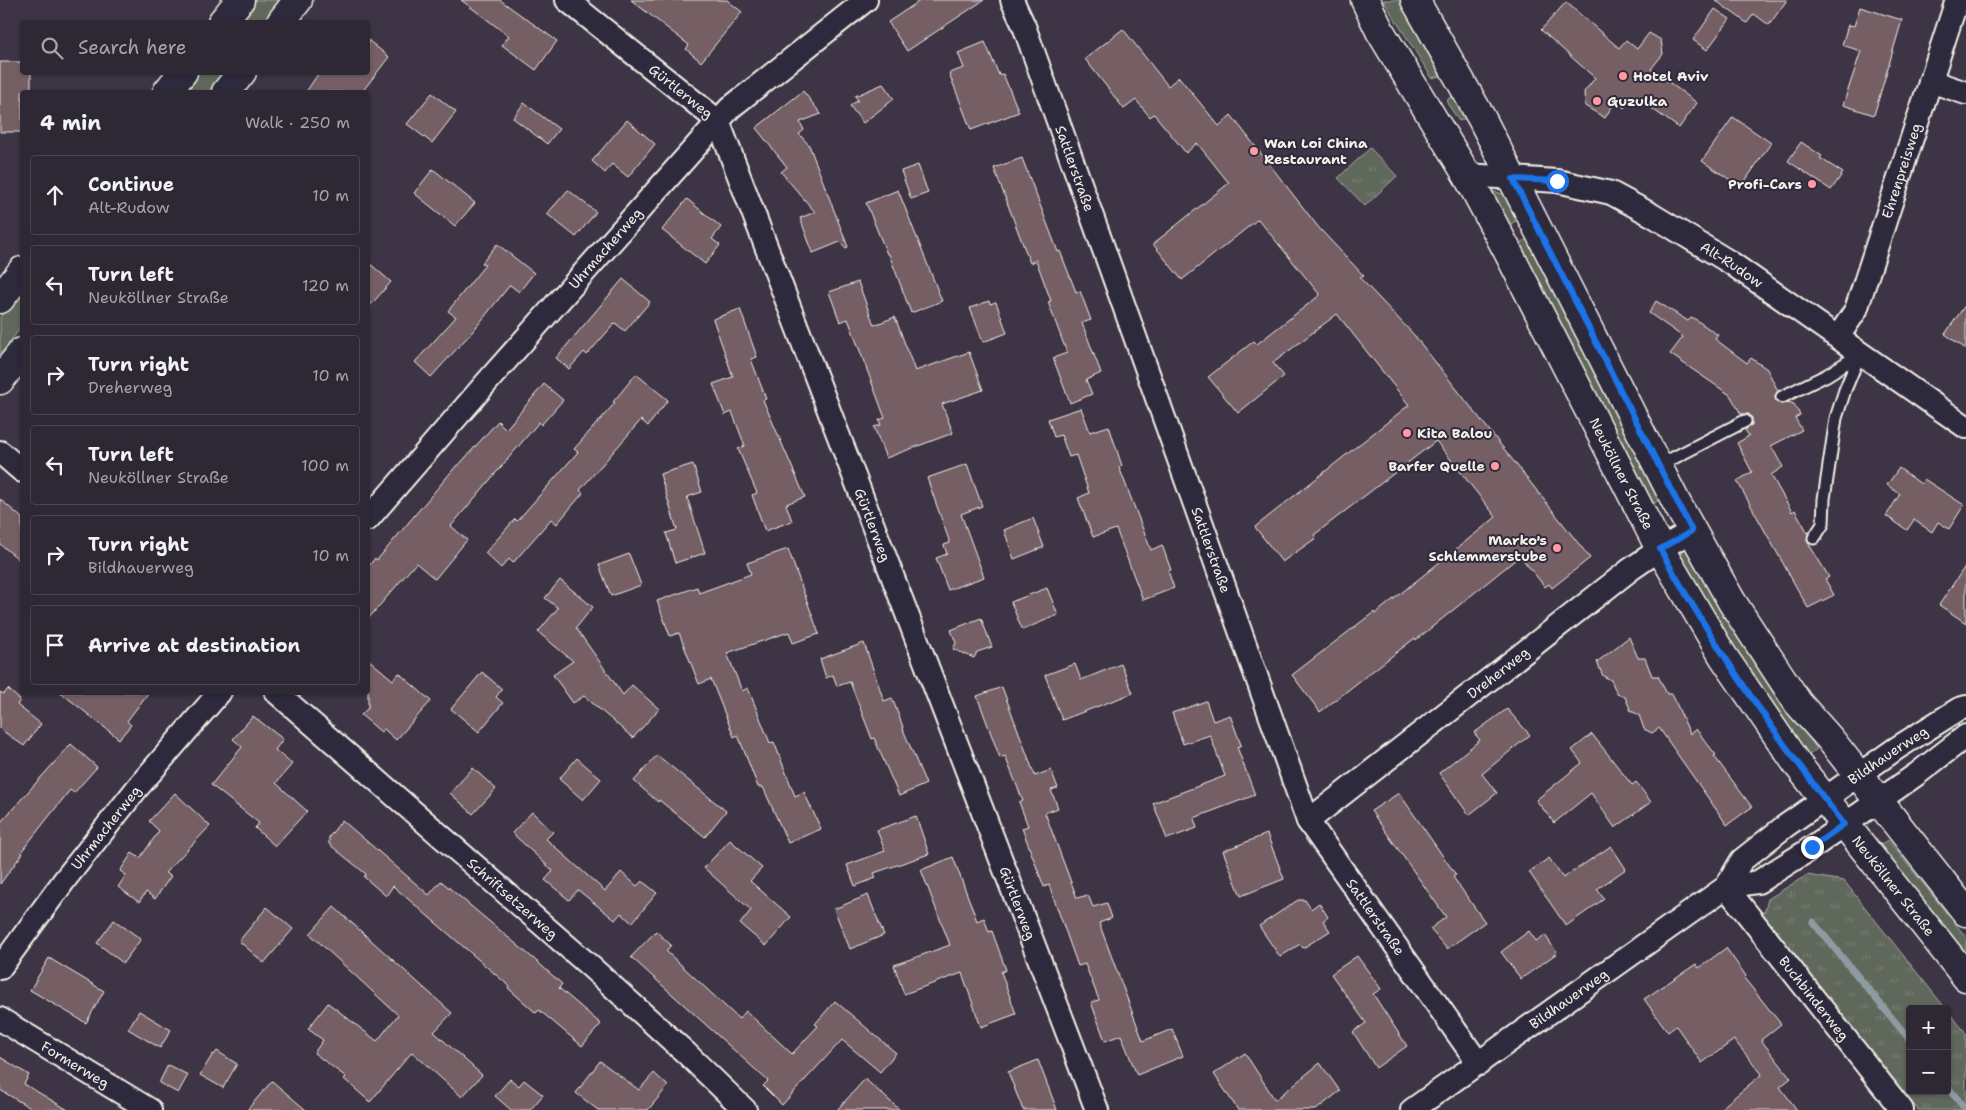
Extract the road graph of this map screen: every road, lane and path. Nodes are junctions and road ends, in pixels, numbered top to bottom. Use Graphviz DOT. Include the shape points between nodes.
graph roads {
  1 [pos="240,0"];
  2 [pos="298,0"];
  3 [pos="567,0"];
  4 [pos="866,0"];
  5 [pos="1012,0"];
  6 [pos="1365,0"];
  7 [pos="1415,0"];
  8 [pos="1956,0"];
  9 [pos="224,20"];
  10 [pos="283,20"];
  11 [pos="1457,74"];
  12 [pos="181,75"];
  13 [pos="240,75"];
  14 [pos="1930,81"];
  15 [pos="169,90"];
  16 [pos="228,90"];
  17 [pos="1966,93"];
  18 [pos="1419,94"];
  19 [pos="718,121"];
  20 [pos="1467,175"];
  21 [pos="1513,179"];
  22 [pos="20,274"];
  23 [pos="0,299"];
  24 [pos="1838,337"];
  25 [pos="1860,354"];
  26 [pos="20,355"];
  27 [pos="0,380"];
  28 [pos="1782,397"];
  29 [pos="1745,420"];
  30 [pos="1966,428"];
  31 [pos="0,452"];
  32 [pos="1658,466"];
  33 [pos="20,469"];
  34 [pos="370,517"];
  35 [pos="1692,531"];
  36 [pos="1814,538"];
  37 [pos="1660,549"];
  38 [pos="217,695"];
  39 [pos="279,695"];
  40 [pos="1966,707"];
  41 [pos="1966,736"];
  42 [pos="1858,775"];
  43 [pos="1824,799"];
  44 [pos="1878,801"];
  45 [pos="1308,820"];
  46 [pos="1844,824"];
  47 [pos="1726,887"];
  48 [pos="1966,912"];
  49 [pos="0,968"];
  50 [pos="1966,977"];
  51 [pos="0,1019"];
  52 [pos="1479,1064"];
  53 [pos="150,1110"];
  54 [pos="744,1110"];
  55 [pos="1097,1110"];
  56 [pos="1412,1110"];
  57 [pos="1902,1110"];
  1 -- 9 [label="main road"];
  2 -- 10 [label="main road"];
  3 -- 19 [label="street, Gürtlerweg"];
  4 -- 19 [label="street, Uhrmacherweg"];
  5 -- 45 [label="street, Sattlerstraße" via="1070,152"];
  6 -- 18 [label="main road, Neuköllner Straße"];
  7 -- 11 [label="main road"];
  8 -- 14 [label="street, Ehrenpreisweg"];
  11 -- 18 [label="main road"];
  11 -- 21 [label="main road"];
  12 -- 15 [label="main road"];
  13 -- 16 [label="main road"];
  14 -- 17 [label="street"];
  14 -- 24 [label="street, Ehrenpreisweg" via="1856,310"];
  18 -- 20 [label="main road, Neuköllner Straße"];
  19 -- 34 [label="street, Uhrmacherweg"];
  19 -- 55 [label="street, Gürtlerweg"];
  20 -- 21 [label="street, Alt-Rudow"];
  20 -- 37 [label="main road, Neuköllner Straße"];
  21 -- 24 [label="street, Alt-Rudow" via="1557,181 1610,193 1730,263"];
  21 -- 32 [label="main road"];
  22 -- 23 [label="main road"];
  24 -- 25 [label="street, Alt-Rudow"];
  25 -- 28 [label="lane"];
  25 -- 30 [label="street, Alt-Rudow"];
  25 -- 36 [label="lane" via="1836,418 1823,524"];
  26 -- 27 [label="main road"];
  29 -- 32 [label="lane"];
  31 -- 33 [label="street"];
  32 -- 35 [label="main road"];
  35 -- 37 [label="street, Dreherweg"];
  35 -- 42 [label="main road" via="1732,602 1798,703"];
  37 -- 43 [label="main road, Neuköllner Straße" via="1744,688"];
  37 -- 45 [label="street, Dreherweg"];
  38 -- 49 [label="street, Uhrmacherweg" via="138,787"];
  39 -- 54 [label="street, Schriftsetzerweg" via="686,1052"];
  40 -- 42 [label="street, Bildhauerweg" via="1959,708"];
  41 -- 44 [label="street, Bildhauerweg"];
  42 -- 43 [label="street, Bildhauerweg"];
  42 -- 44 [label="main road"];
  43 -- 46 [label="main road, Neuköllner Straße"];
  43 -- 47 [label="street, Bildhauerweg" via="1742,860"];
  44 -- 46 [label="street, Bildhauerweg"];
  44 -- 48 [label="main road"];
  45 -- 52 [label="street, Sattlerstraße"];
  46 -- 47 [label="street, Bildhauerweg" via="1758,882"];
  46 -- 50 [label="main road, Neuköllner Straße"];
  47 -- 52 [label="street, Bildhauerweg"];
  47 -- 57 [label="street, Buchbinderweg"];
  51 -- 53 [label="street, Formerweg"];
  52 -- 56 [label="street, Bildhauerweg"];
}
